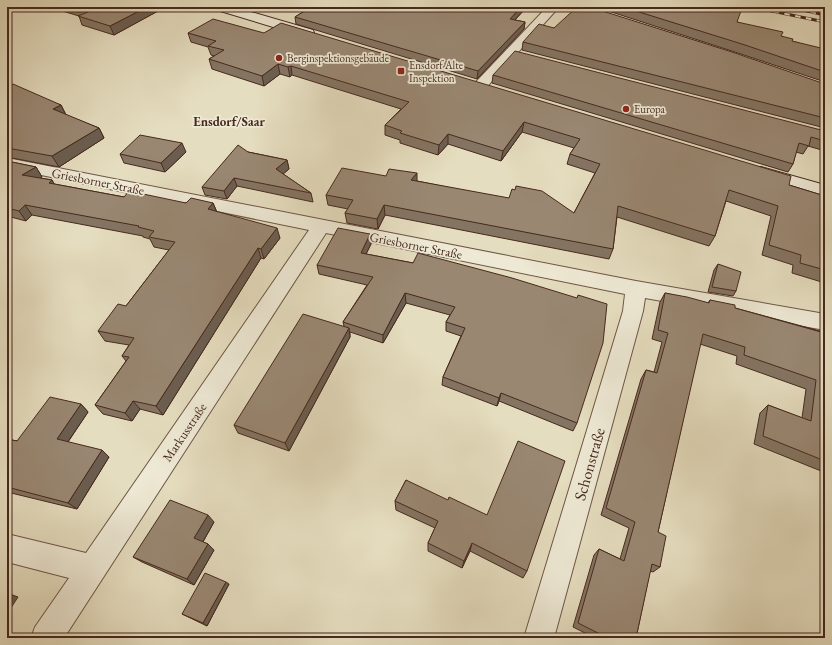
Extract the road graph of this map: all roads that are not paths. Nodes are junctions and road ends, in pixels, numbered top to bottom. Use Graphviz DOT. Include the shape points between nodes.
graph roads {
  1 [pos="221,7"];
  2 [pos="553,7"];
  3 [pos="323,38"];
  4 [pos="511,53"];
  5 [pos="526,57"];
  6 [pos="465,81"];
  7 [pos="480,86"];
  8 [pos="495,90"];
  9 [pos="7,164"];
  10 [pos="751,169"];
  11 [pos="825,191"];
  12 [pos="321,226"];
  13 [pos="636,289"];
  14 [pos="825,322"];
  15 [pos="7,548"];
  16 [pos="92,569"];
  17 [pos="46,638"];
  18 [pos="539,638"];
  1 -- 3 [label="main road"];
  2 -- 4 [label="street"];
  4 -- 5 [label="street"];
  4 -- 7 [label="street"];
  6 -- 7 [label="main road"];
  7 -- 8 [label="main road"];
  9 -- 12 [label="street, Griesborner Straße"];
  10 -- 11 [label="main road"];
  12 -- 13 [label="street, Griesborner Straße"];
  12 -- 16 [label="street, Markusstraße"];
  13 -- 14 [label="street, Griesborner Straße"];
  13 -- 18 [label="street, Schonstraße" via="633,311"];
  15 -- 16 [label="street"];
  16 -- 17 [label="street, Markusstraße"];
}
